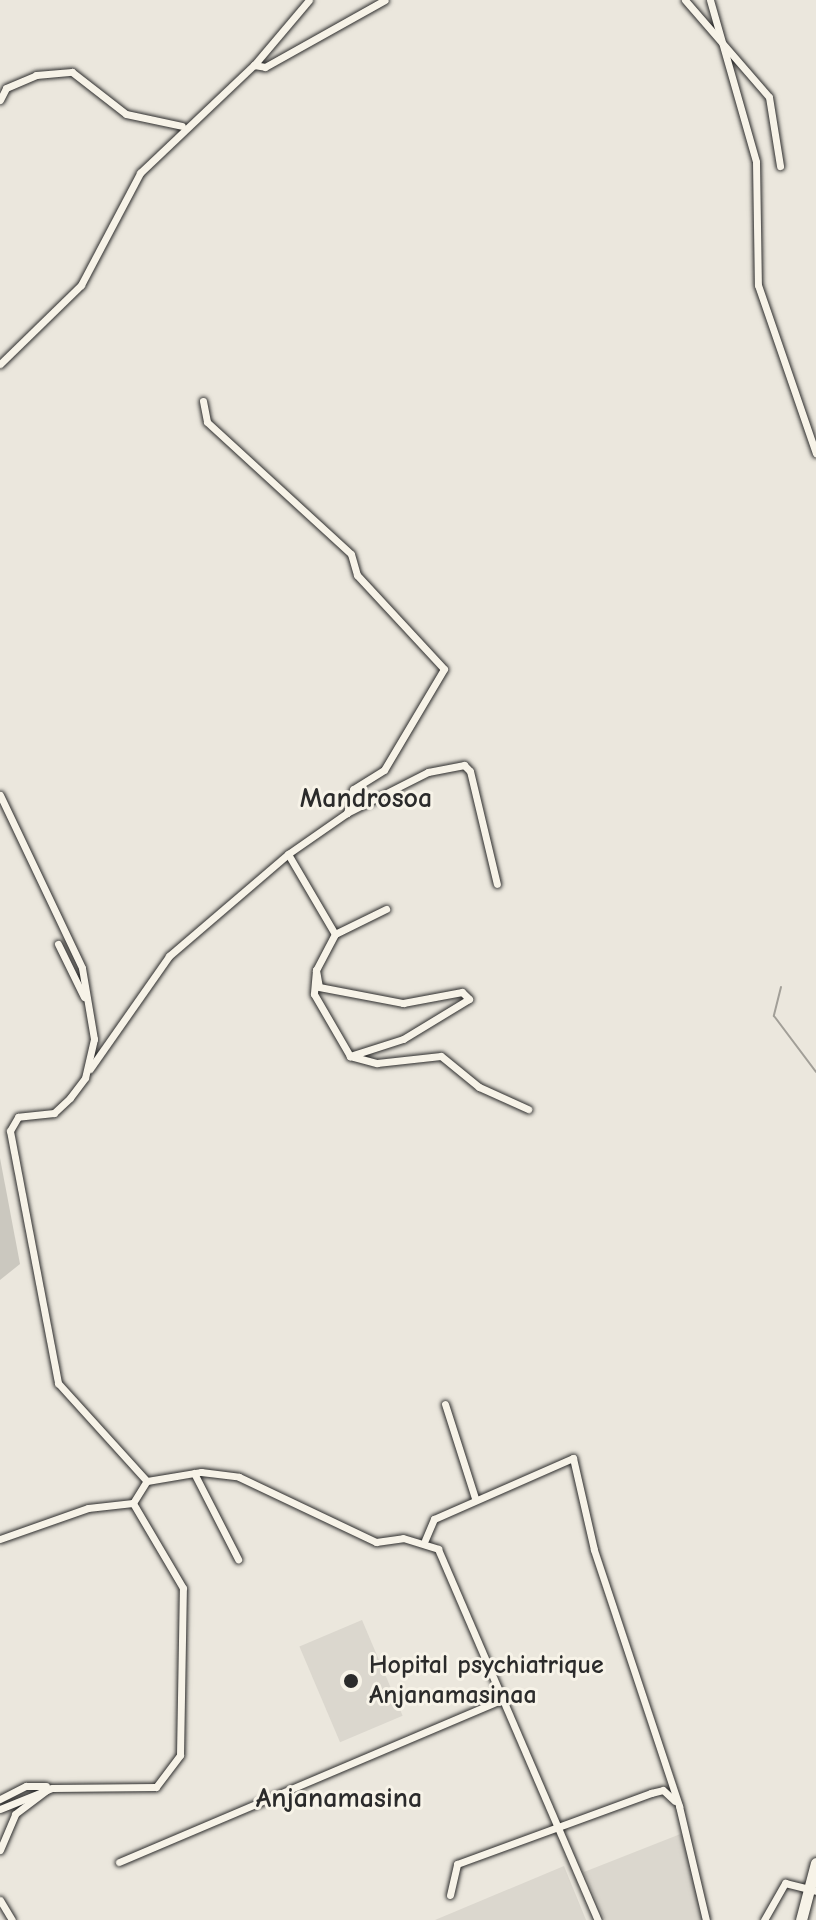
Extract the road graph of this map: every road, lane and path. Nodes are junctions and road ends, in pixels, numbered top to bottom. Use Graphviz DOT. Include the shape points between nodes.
graph roads {
  1 [pos="309,0"];
  2 [pos="385,0"];
  3 [pos="685,0"];
  4 [pos="710,0"];
  5 [pos="722,40"];
  6 [pos="254,65"];
  7 [pos="0,100"];
  8 [pos="182,126"];
  9 [pos="780,166"];
  10 [pos="0,364"];
  11 [pos="203,401"];
  12 [pos="816,453"];
  13 [pos="0,795"];
  14 [pos="347,813"];
  15 [pos="288,854"];
  16 [pos="497,884"];
  17 [pos="386,909"];
  18 [pos="335,934"];
  19 [pos="58,944"];
  20 [pos="316,970"];
  21 [pos="87,1002"];
  22 [pos="350,1056"];
  23 [pos="85,1078"];
  24 [pos="528,1109"];
  25 [pos="445,1404"];
  26 [pos="194,1473"];
  27 [pos="147,1481"];
  28 [pos="475,1498"];
  29 [pos="133,1503"];
  30 [pos="0,1539"];
  31 [pos="425,1540"];
  32 [pos="238,1559"];
  33 [pos="501,1700"];
  34 [pos="52,1788"];
  35 [pos="0,1799"];
  36 [pos="679,1806"];
  37 [pos="0,1809"];
  38 [pos="562,1830"];
  39 [pos="0,1850"];
  40 [pos="119,1862"];
  41 [pos="816,1863"];
  42 [pos="812,1888"];
  43 [pos="450,1895"];
  44 [pos="0,1900"];
  45 [pos="12,1920"];
  46 [pos="598,1920"];
  47 [pos="706,1920"];
  48 [pos="764,1920"];
  49 [pos="801,1920"];
  1 -- 6 [label="street"];
  2 -- 6 [label="street" via="265,67"];
  3 -- 5 [label="street"];
  4 -- 5 [label="street"];
  5 -- 9 [label="street" via="769,97"];
  5 -- 12 [label="street" via="756,162 758,285"];
  6 -- 8 [label="street"];
  7 -- 8 [label="street" via="6,88 36,75 72,72 126,114"];
  8 -- 10 [label="street" via="140,173 81,285"];
  11 -- 14 [label="street" via="207,422 351,554 357,575 444,669 384,770 353,789"];
  13 -- 21 [label="street" via="82,968"];
  14 -- 15 [label="street"];
  14 -- 16 [label="street" via="428,772 464,765 475,783"];
  15 -- 18 [label="street"];
  15 -- 23 [label="street" via="169,956"];
  17 -- 18 [label="street"];
  18 -- 20 [label="street"];
  19 -- 21 [label="street"];
  20 -- 22 [label="street" via="314,994"];
  20 -- 22 [label="street" via="319,987 366,998 403,1003 462,992 469,999 403,1039"];
  21 -- 23 [label="street" via="94,1039"];
  22 -- 24 [label="street" via="377,1063 441,1056 479,1087"];
  23 -- 27 [label="street" via="54,1113 18,1117 10,1131 58,1383"];
  25 -- 28 [label="street"];
  26 -- 27 [label="street"];
  26 -- 31 [label="street" via="239,1477 376,1542"];
  26 -- 32 [label="street"];
  27 -- 29 [label="street"];
  28 -- 31 [label="street" via="434,1519"];
  28 -- 36 [label="street" via="573,1458 594,1550"];
  29 -- 30 [label="street" via="88,1508"];
  29 -- 34 [label="street" via="183,1588 180,1755 156,1787"];
  31 -- 33 [label="street" via="438,1549"];
  33 -- 38 [label="street"];
  33 -- 40 [label="street"];
  34 -- 35 [label="street" via="26,1786"];
  34 -- 37 [label="street"];
  34 -- 39 [label="street" via="15,1814"];
  36 -- 38 [label="street" via="663,1790"];
  36 -- 47 [label="street"];
  38 -- 43 [label="street" via="457,1864"];
  38 -- 46 [label="street"];
  41 -- 42 [label="main road"];
  42 -- 48 [label="street" via="785,1883"];
  42 -- 49 [label="main road"];
  44 -- 45 [label="street"];
}
